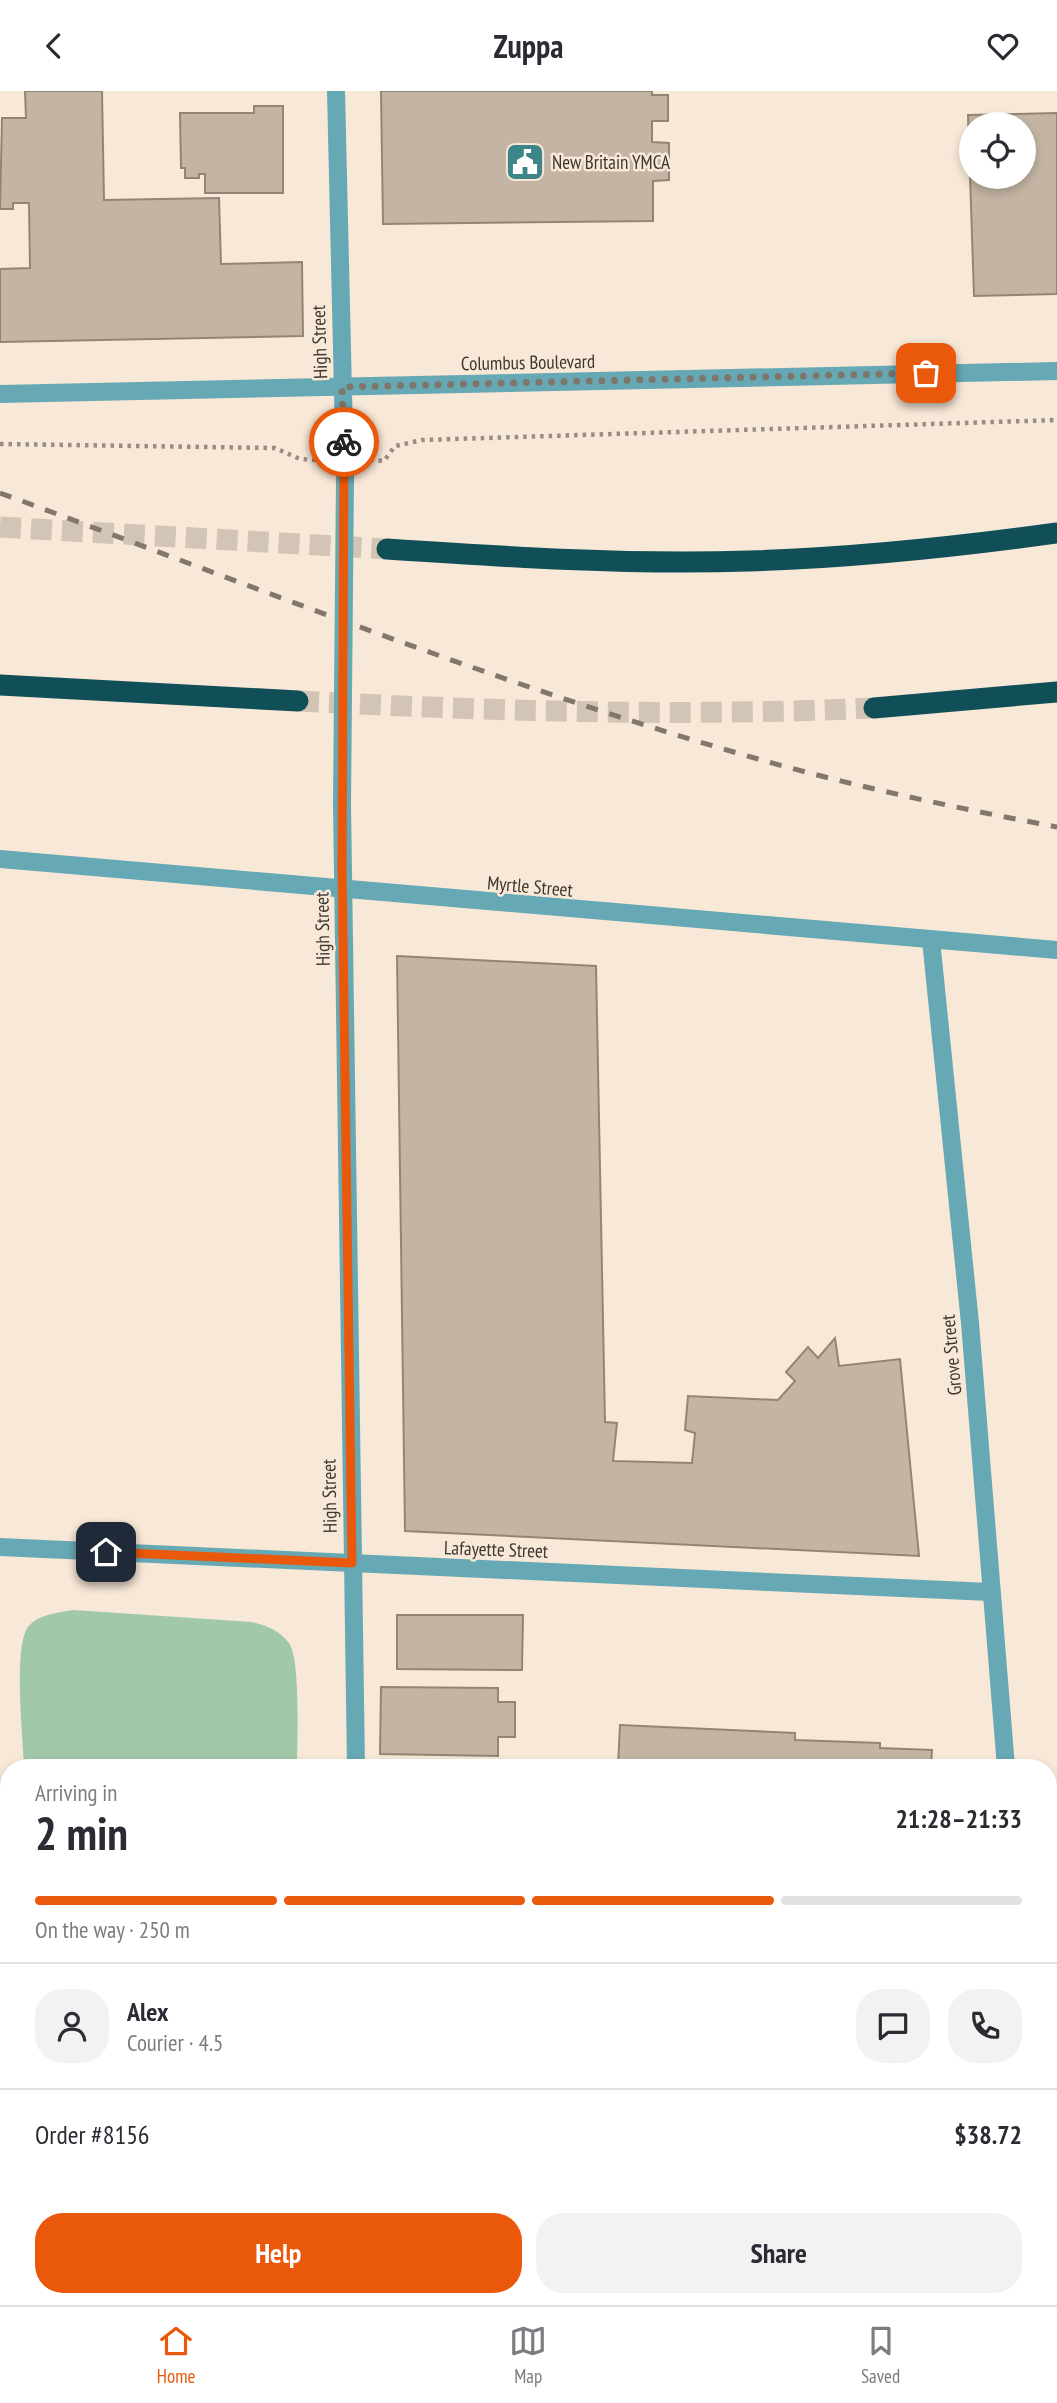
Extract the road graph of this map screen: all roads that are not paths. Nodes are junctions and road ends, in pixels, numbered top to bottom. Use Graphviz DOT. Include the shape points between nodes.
graph roads {
  1 [pos="337,91"];
  2 [pos="1057,371"];
  3 [pos="342,387"];
  4 [pos="0,394"];
  5 [pos="1057,533"];
  6 [pos="387,549"];
  7 [pos="0,685"];
  8 [pos="1057,692"];
  9 [pos="298,701"];
  10 [pos="874,708"];
  11 [pos="0,859"];
  12 [pos="342,890"];
  13 [pos="931,940"];
  14 [pos="1057,950"];
  15 [pos="0,1547"];
  16 [pos="352,1563"];
  17 [pos="990,1592"];
  18 [pos="356,1759"];
  19 [pos="1005,1759"];
  1 -- 3 [label="street, High Street"];
  2 -- 3 [label="street, Columbus Boulevard"];
  3 -- 4 [label="street, Columbus Boulevard"];
  3 -- 12 [label="street, High Street, bridge"];
  5 -- 6 [label="highway" via="903,552 748,561 591,560"];
  7 -- 9 [label="highway"];
  8 -- 10 [label="highway"];
  11 -- 12 [label="street, Myrtle Street"];
  12 -- 13 [label="street, Myrtle Street"];
  12 -- 16 [label="street, High Street"];
  13 -- 14 [label="street, Myrtle Street"];
  13 -- 17 [label="street, Grove Street" via="970,1323"];
  15 -- 16 [label="street, Lafayette Street"];
  16 -- 17 [label="street, Lafayette Street"];
  16 -- 18 [label="street, High Street"];
  17 -- 19 [label="street, Grove Street"];
}
